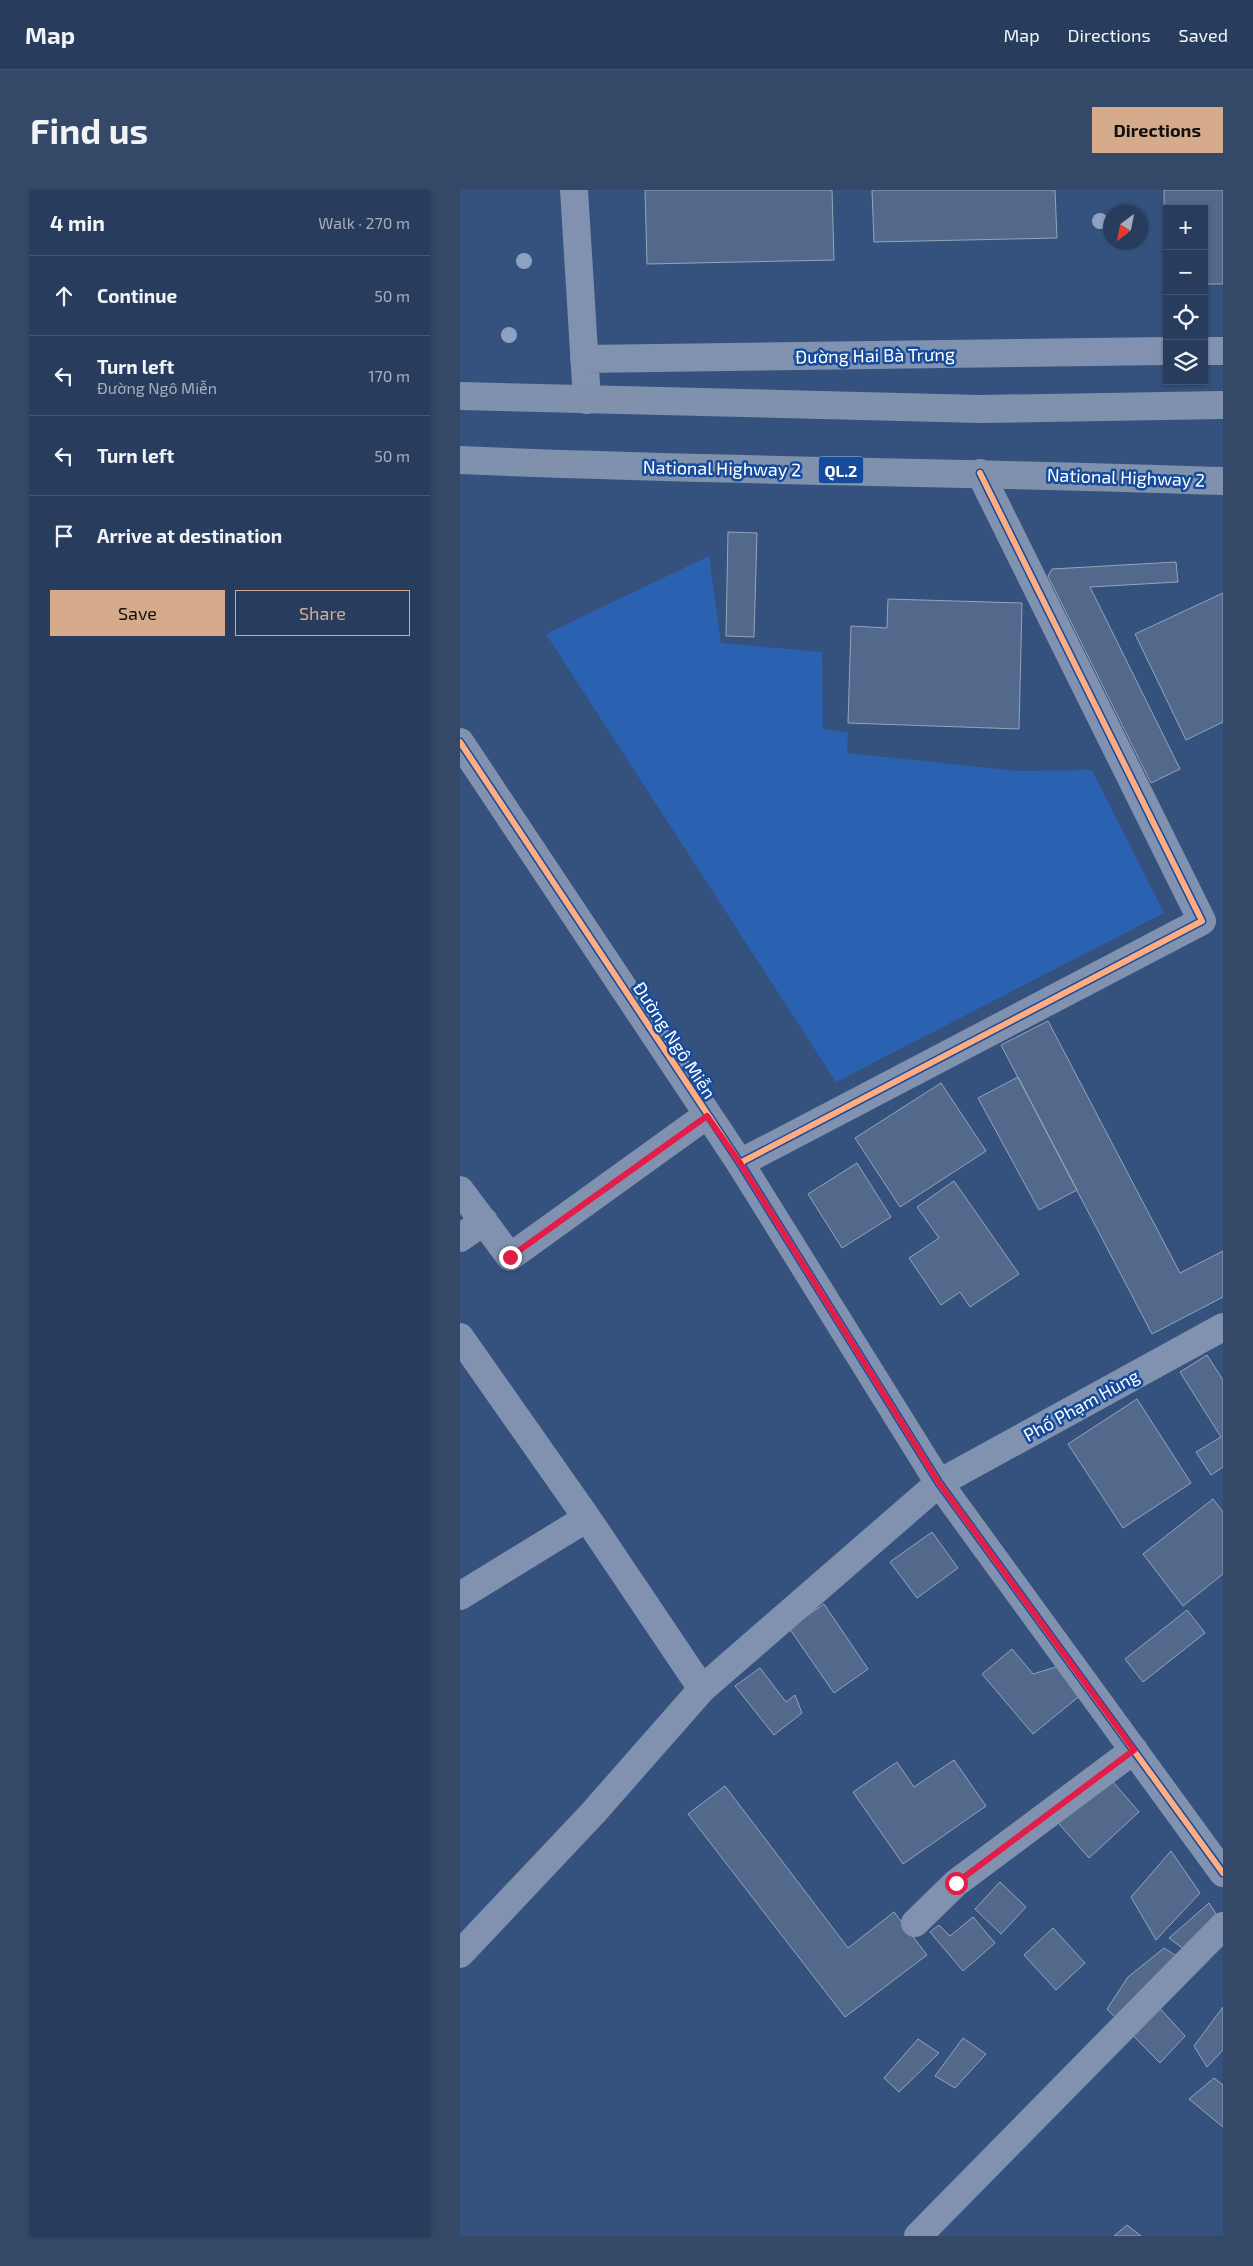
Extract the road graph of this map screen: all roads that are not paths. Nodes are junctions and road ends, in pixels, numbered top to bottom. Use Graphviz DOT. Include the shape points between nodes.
graph roads {
  1 [pos="574,190"];
  2 [pos="1223,350"];
  3 [pos="1163,351"];
  4 [pos="1208,351"];
  5 [pos="584,360"];
  6 [pos="460,396"];
  7 [pos="587,400"];
  8 [pos="1223,405"];
  9 [pos="460,460"];
  10 [pos="980,473"];
  11 [pos="1223,481"];
  12 [pos="460,742"];
  13 [pos="707,1116"];
  14 [pos="740,1163"];
  15 [pos="460,1190"];
  16 [pos="484,1221"];
  17 [pos="460,1238"];
  18 [pos="1223,1327"];
  19 [pos="460,1337"];
  20 [pos="939,1483"];
  21 [pos="587,1518"];
  22 [pos="460,1596"];
  23 [pos="702,1689"];
  24 [pos="1134,1750"];
  25 [pos="1223,1873"];
  26 [pos="915,1923"];
  27 [pos="1223,1926"];
  28 [pos="460,1954"];
  29 [pos="918,2236"];
  1 -- 5 [label="street"];
  2 -- 4 [label="street"];
  3 -- 5 [label="street, Đường Hai Bà Trưng"];
  5 -- 7 [label="street"];
  6 -- 7 [label="highway"];
  7 -- 8 [label="highway" via="980,409"];
  9 -- 10 [label="highway, National Highway 2 / QL.2" via="596,466"];
  10 -- 11 [label="highway, National Highway 2 / QL.2"];
  10 -- 14 [label="street" via="1202,921"];
  12 -- 13 [label="street, Đường Ngô Miễn"];
  13 -- 14 [label="street, Đường Ngô Miễn"];
  13 -- 16 [label="street" via="510,1257"];
  14 -- 20 [label="street, Đường Ngô Miễn"];
  15 -- 16 [label="street"];
  16 -- 17 [label="street"];
  18 -- 20 [label="street, Phố Phạm Hùng"];
  19 -- 21 [label="street"];
  20 -- 23 [label="street, Phố Phạm Hùng"];
  20 -- 24 [label="street, Đường Ngô Miễn"];
  21 -- 22 [label="street"];
  21 -- 23 [label="street"];
  23 -- 28 [label="street, Phố Phạm Hùng" via="593,1813"];
  24 -- 25 [label="street, Đường Ngô Miễn"];
  24 -- 26 [label="street" via="956,1883"];
  27 -- 29 [label="street"];
}
